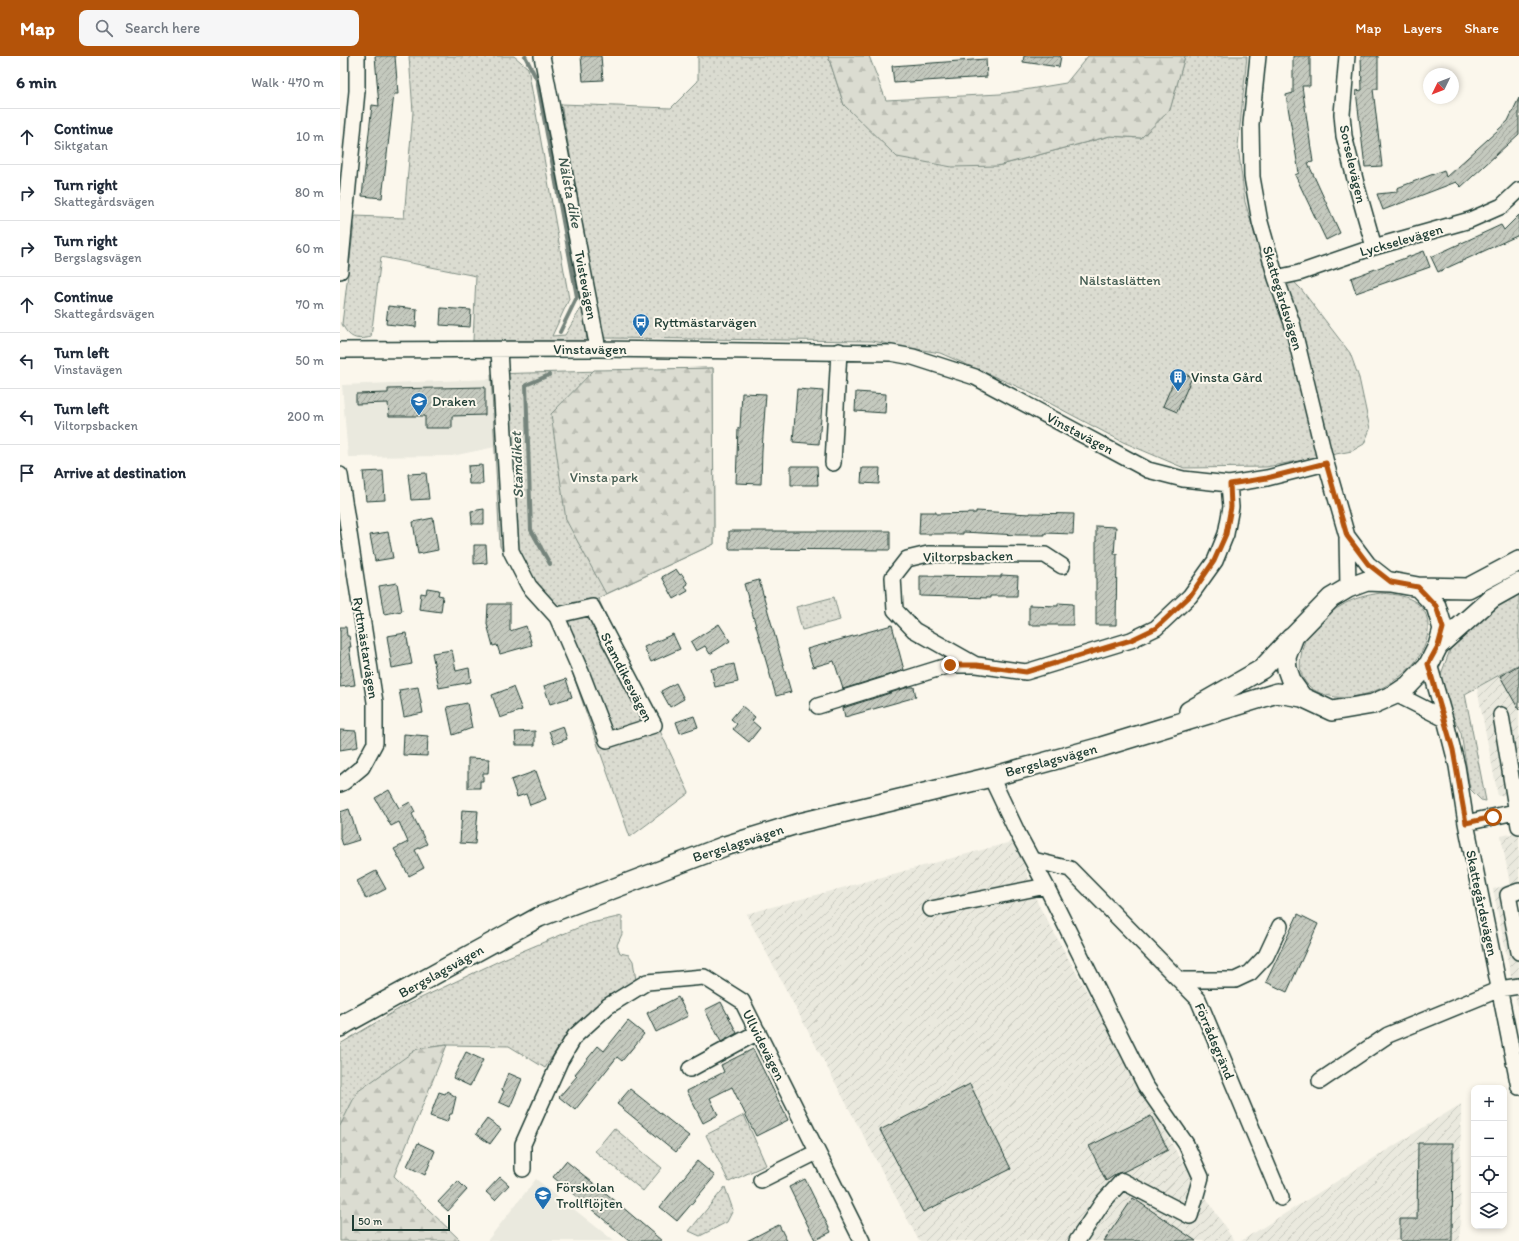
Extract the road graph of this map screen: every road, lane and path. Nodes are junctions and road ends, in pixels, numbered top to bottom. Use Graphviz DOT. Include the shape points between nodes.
graph roads {
  1 [pos="357,56"];
  2 [pos="542,56"];
  3 [pos="1258,56"];
  4 [pos="1347,56"];
  5 [pos="1519,190"];
  6 [pos="1374,247"];
  7 [pos="340,271"];
  8 [pos="1276,278"];
  9 [pos="598,348"];
  10 [pos="340,350"];
  11 [pos="499,350"];
  12 [pos="839,352"];
  13 [pos="833,463"];
  14 [pos="1326,463"];
  15 [pos="340,476"];
  16 [pos="1230,484"];
  17 [pos="1347,536"];
  18 [pos="1519,561"];
  19 [pos="1062,566"];
  20 [pos="1391,582"];
  21 [pos="1519,583"];
  22 [pos="1418,587"];
  23 [pos="1348,588"];
  24 [pos="557,617"];
  25 [pos="1294,636"];
  26 [pos="1438,646"];
  27 [pos="1428,664"];
  28 [pos="977,665"];
  29 [pos="1396,694"];
  30 [pos="1302,697"];
  31 [pos="818,706"];
  32 [pos="1501,714"];
  33 [pos="1445,719"];
  34 [pos="1162,727"];
  35 [pos="991,777"];
  36 [pos="340,784"];
  37 [pos="1518,816"];
  38 [pos="1466,823"];
  39 [pos="1033,860"];
  40 [pos="1046,886"];
  41 [pos="1519,891"];
  42 [pos="931,909"];
  43 [pos="1280,926"];
  44 [pos="1519,952"];
  45 [pos="1179,980"];
  46 [pos="1519,986"];
  47 [pos="1500,989"];
  48 [pos="340,1028"];
  49 [pos="758,1032"];
  50 [pos="690,1069"];
  51 [pos="1320,1081"];
  52 [pos="1519,1087"];
  53 [pos="817,1152"];
  54 [pos="523,1169"];
  55 [pos="761,1180"];
  56 [pos="1281,1198"];
  57 [pos="862,1241"];
  58 [pos="1077,1241"];
  1 -- 7 [label="street" via="358,91"];
  2 -- 9 [label="street, Tvistevägen"];
  3 -- 8 [label="street, Skattegårdsvägen" via="1251,124 1252,177 1260,222"];
  4 -- 6 [label="street, Sorselevägen" via="1342,114 1344,136"];
  5 -- 6 [label="street, Lyckselevägen" via="1502,206 1470,220"];
  6 -- 8 [label="street, Lyckselevägen" via="1299,273"];
  8 -- 14 [label="street, Skattegårdsvägen" via="1292,323"];
  9 -- 11 [label="street, Vinstavägen"];
  9 -- 12 [label="street, Vinstavägen"];
  10 -- 11 [label="street, Vinstavägen"];
  11 -- 24 [label="street, Stamdikesvägen" via="511,551 529,586"];
  12 -- 13 [label="street"];
  12 -- 16 [label="street, Vinstavägen" via="891,353 940,365 975,377 1148,470 1183,479"];
  14 -- 16 [label="street, Vinstavägen" via="1267,478"];
  14 -- 17 [label="street, Skattegårdsvägen"];
  15 -- 36 [label="street, Ryttmästarvägen" via="375,702 375,743 362,767"];
  16 -- 28 [label="street, Viltorpsbacken" via="1231,507 1226,534 1214,561 1190,596 1156,628 1131,640 1026,672"];
  17 -- 20 [label="street, Skattegårdsvägen" via="1368,564"];
  17 -- 23 [label="street, Skattegårdsvägen"];
  18 -- 22 [label="main road, Bergslagsvägen" via="1468,588"];
  19 -- 28 [label="street, Viltorpsbacken" via="1045,555 928,554 907,559 893,577 895,610 914,630"];
  20 -- 22 [label="main road, Bergslagsvägen"];
  20 -- 23 [label="main road, Bergslagsvägen" via="1367,581"];
  21 -- 26 [label="main road, Bergslagsvägen" via="1492,598"];
  22 -- 26 [label="main road, Bergslagsvägen" via="1436,606 1443,628"];
  23 -- 25 [label="main road, Bergslagsvägen" via="1331,598"];
  24 -- 24 [label="street, Stamdikesvägen" via="606,740 654,725 592,608"];
  25 -- 30 [label="main road, Bergslagsvägen" via="1286,657 1287,669 1292,683"];
  25 -- 34 [label="main road, Bergslagsvägen" via="1262,669"];
  26 -- 27 [label="main road, Bergslagsvägen"];
  27 -- 29 [label="main road, Bergslagsvägen" via="1413,681"];
  27 -- 33 [label="street, Skattegårdsvägen"];
  28 -- 31 [label="street, Viltorpsbacken" via="950,665"];
  29 -- 30 [label="main road, Bergslagsvägen" via="1373,704 1332,711"];
  29 -- 33 [label="street"];
  30 -- 34 [label="main road, Bergslagsvägen" via="1277,693"];
  32 -- 37 [label="street"];
  33 -- 38 [label="street, Skattegårdsvägen" via="1457,766"];
  34 -- 35 [label="main road, Bergslagsvägen" via="1101,747"];
  35 -- 39 [label="street"];
  35 -- 48 [label="main road, Bergslagsvägen" via="800,823 725,846 539,917"];
  37 -- 38 [label="street"];
  38 -- 47 [label="street, Skattegårdsvägen"];
  39 -- 40 [label="street"];
  39 -- 45 [label="street, Förrådsgränd" via="1070,869"];
  40 -- 42 [label="street"];
  40 -- 58 [label="street" via="1144,1085 1186,1144 1201,1177 1190,1216 1122,1181 1103,1202"];
  41 -- 44 [label="street" via="1508,895"];
  43 -- 45 [label="street" via="1266,956 1250,973 1235,980"];
  45 -- 56 [label="street, Förrådsgränd" via="1198,998"];
  46 -- 47 [label="street"];
  47 -- 51 [label="street" via="1388,1035"];
  47 -- 52 [label="street, Skattegårdsvägen"];
  49 -- 50 [label="street"];
  49 -- 53 [label="street, Ullvidevägen"];
  49 -- 54 [label="street, Ullvidevägen" via="742,1001 704,977 647,982 608,1006 575,1036 560,1062 523,1144"];
  53 -- 55 [label="street"];
  53 -- 57 [label="street, Ullvidevägen"];
}
